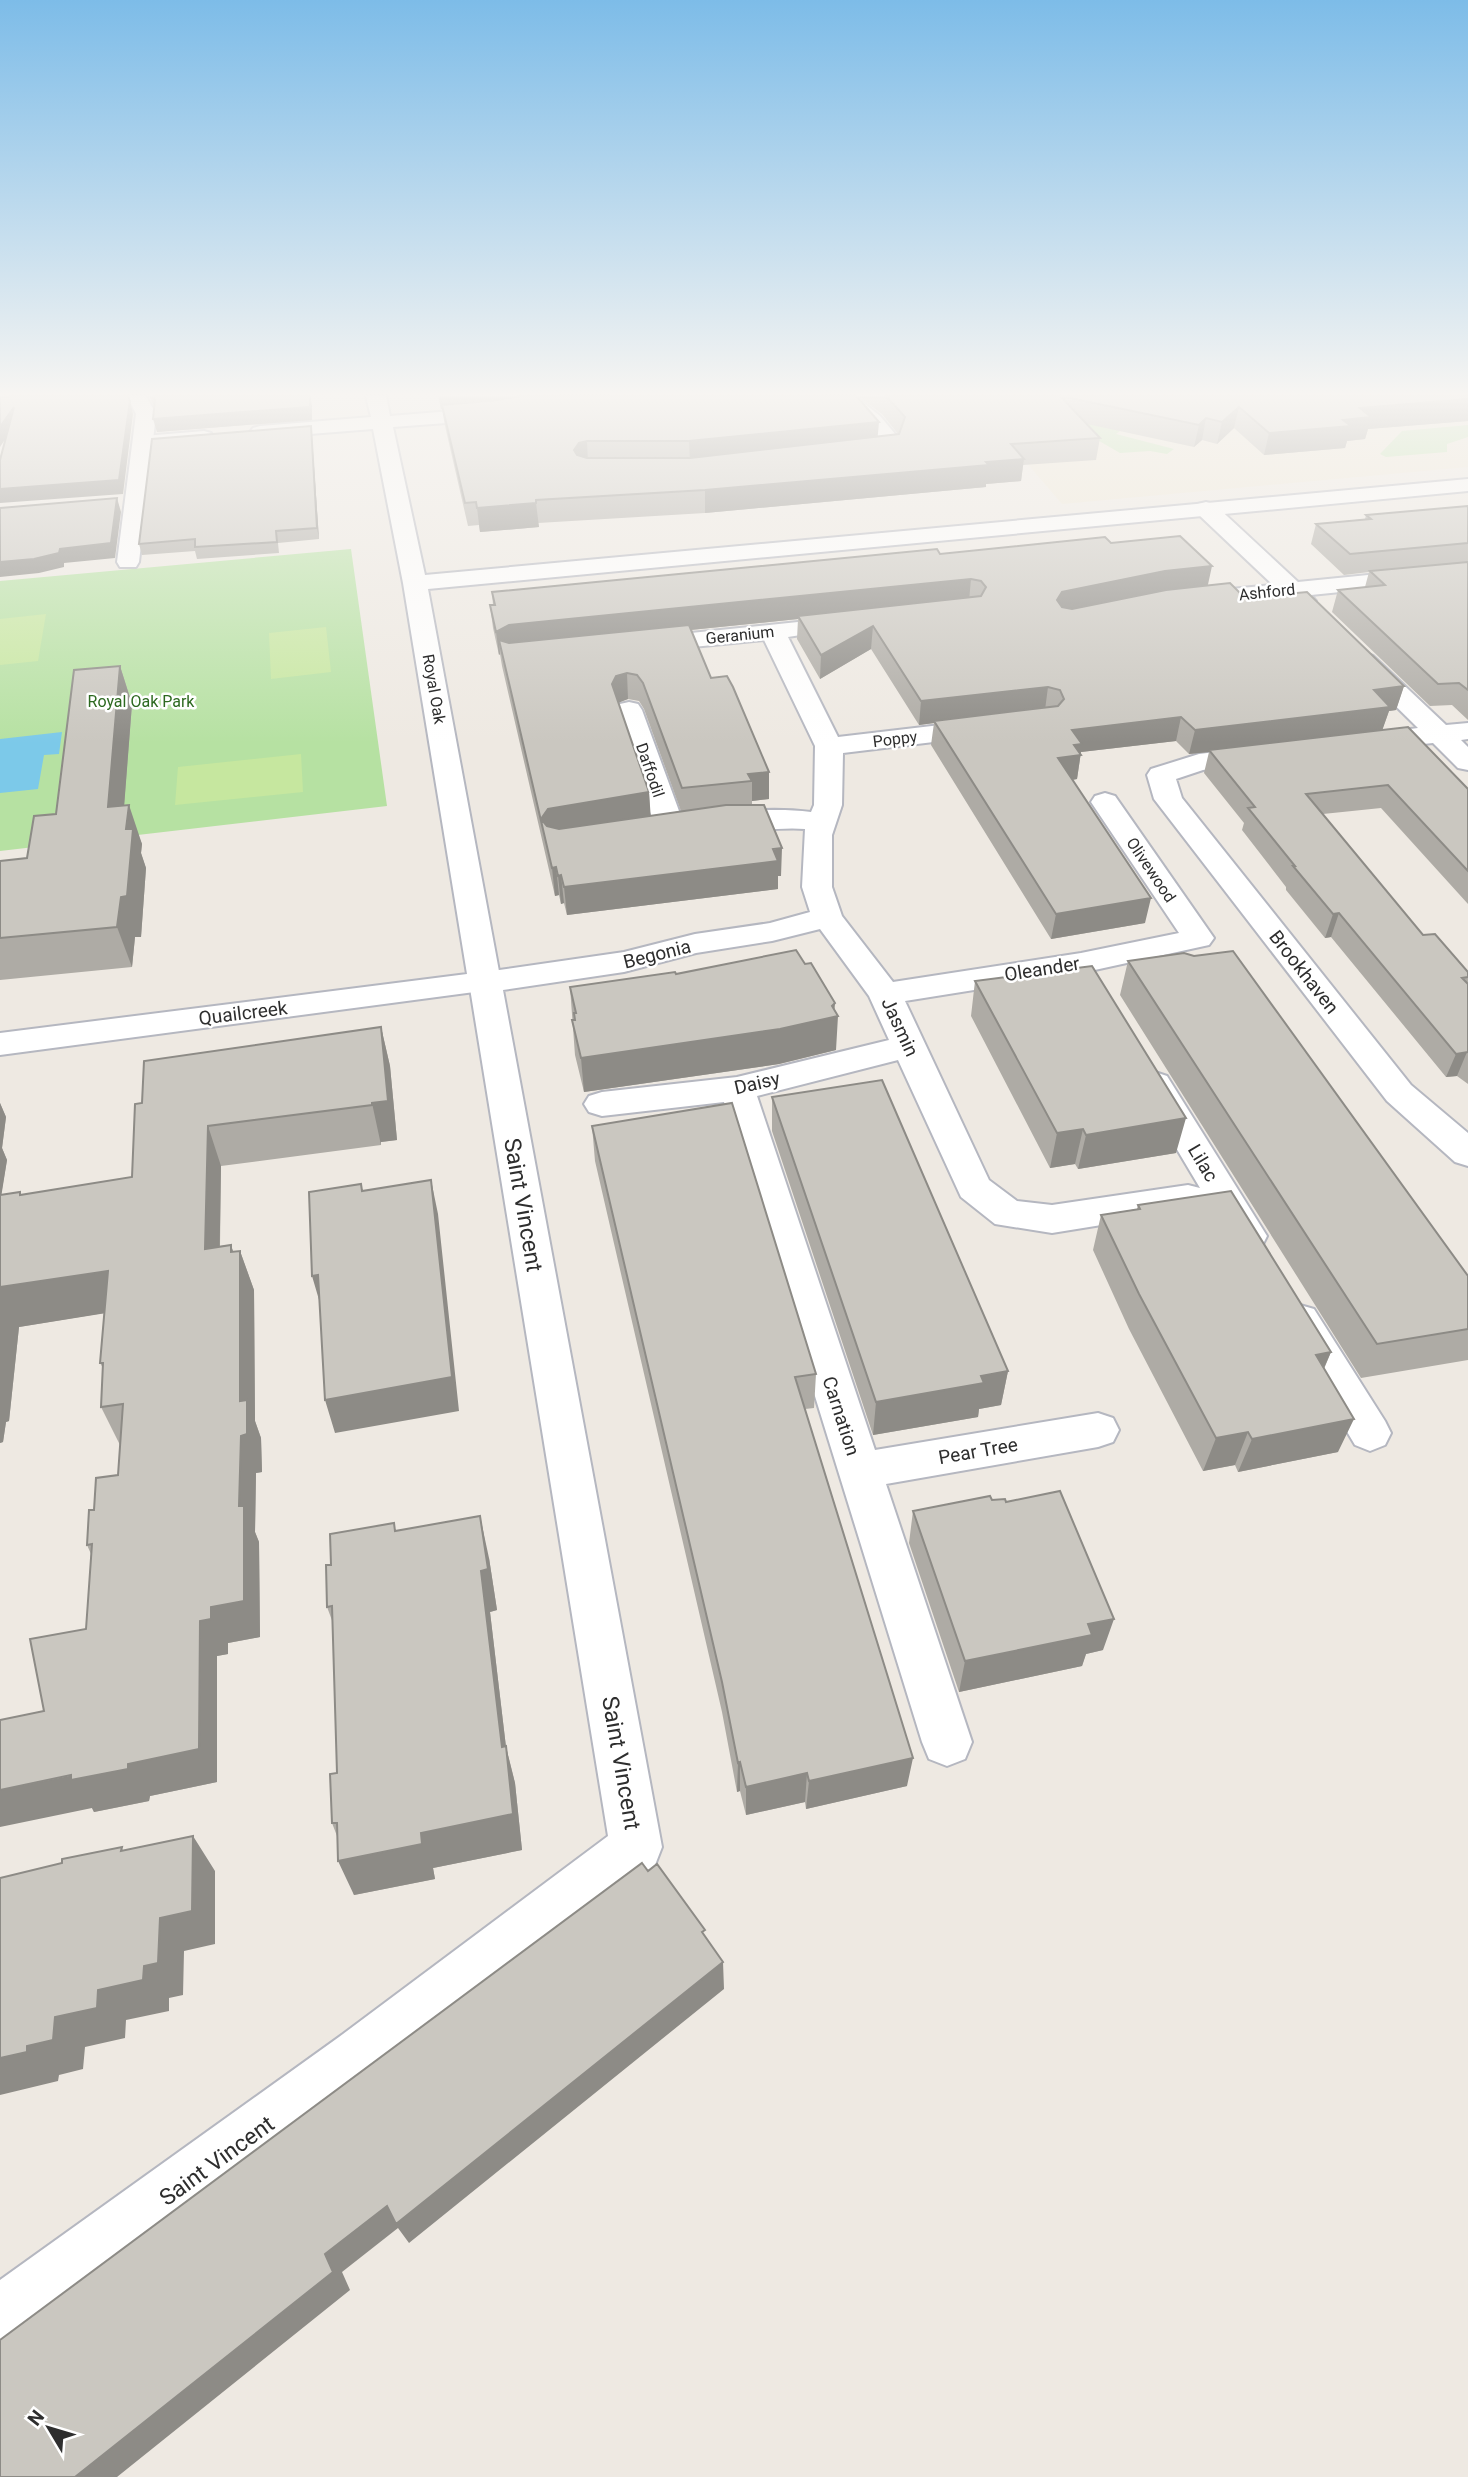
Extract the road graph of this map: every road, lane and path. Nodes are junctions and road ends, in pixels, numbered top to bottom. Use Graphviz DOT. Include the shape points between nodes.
graph roads {
  1 [pos="134,512"];
  2 [pos="400,512"];
  3 [pos="1178,512"];
  4 [pos="1209,512"];
  5 [pos="128,562"];
  6 [pos="1468,572"];
  7 [pos="415,583"];
  8 [pos="1292,590"];
  9 [pos="1161,603"];
  10 [pos="1322,618"];
  11 [pos="824,626"];
  12 [pos="772,631"];
  13 [pos="621,647"];
  14 [pos="1351,647"];
  15 [pos="629,710"];
  16 [pos="1005,726"];
  17 [pos="1468,731"];
  18 [pos="1439,734"];
  19 [pos="1346,745"];
  20 [pos="829,746"];
  21 [pos="1279,752"];
  22 [pos="1468,762"];
  23 [pos="1104,802"];
  24 [pos="822,822"];
  25 [pos="827,917"];
  26 [pos="1198,939"];
  27 [pos="1081,963"];
  28 [pos="485,982"];
  29 [pos="885,993"];
  30 [pos="1102,998"];
  31 [pos="0,1044"];
  32 [pos="909,1046"];
  33 [pos="1137,1055"];
  34 [pos="737,1089"];
  35 [pos="602,1104"];
  36 [pos="1468,1153"];
  37 [pos="1221,1193"];
  38 [pos="1264,1262"];
  39 [pos="1285,1296"];
  40 [pos="1098,1430"];
  41 [pos="1370,1433"];
  42 [pos="858,1471"];
  43 [pos="947,1742"];
  44 [pos="0,2318"];
  1 -- 5 [label="street"];
  2 -- 7 [label="street, Royal Oak"];
  3 -- 7 [label="street"];
  4 -- 8 [label="street"];
  6 -- 8 [label="street, Ashford"];
  7 -- 28 [label="street, Royal Oak"];
  8 -- 9 [label="street, Ashford"];
  8 -- 10 [label="street"];
  11 -- 12 [label="street, Geranium"];
  12 -- 13 [label="street, Geranium"];
  12 -- 20 [label="street, Jasmin"];
  14 -- 18 [label="street"];
  15 -- 24 [label="street, Daffodil" via="657,832 759,819"];
  16 -- 20 [label="street, Poppy"];
  17 -- 18 [label="street"];
  18 -- 19 [label="street"];
  18 -- 22 [label="street"];
  20 -- 24 [label="street, Jasmin" via="828,805"];
  21 -- 36 [label="street, Brookhaven" via="1199,762 1161,775 1168,799 1399,1093"];
  23 -- 26 [label="street, Olivewood"];
  24 -- 25 [label="street, Jasmin" via="817,835 817,887"];
  25 -- 28 [label="street, Begonia" via="624,962"];
  25 -- 29 [label="street, Jasmin"];
  26 -- 27 [label="street, Oleander"];
  27 -- 29 [label="street, Oleander"];
  27 -- 30 [label="street"];
  28 -- 31 [label="street, Quailcreek"];
  28 -- 44 [label="street, Saint Vincent" via="636,1847 359,2057"];
  29 -- 32 [label="street, Jasmin"];
  32 -- 34 [label="street, Daisy"];
  32 -- 37 [label="street, Jasmin" via="974,1188 1008,1214 1052,1219"];
  33 -- 37 [label="street, Lilac"];
  34 -- 35 [label="street, Daisy"];
  34 -- 42 [label="street, Carnation"];
  37 -- 38 [label="street, Lilac"];
  39 -- 41 [label="street"];
  40 -- 42 [label="street, Pear Tree"];
  42 -- 43 [label="street, Carnation"];
}
